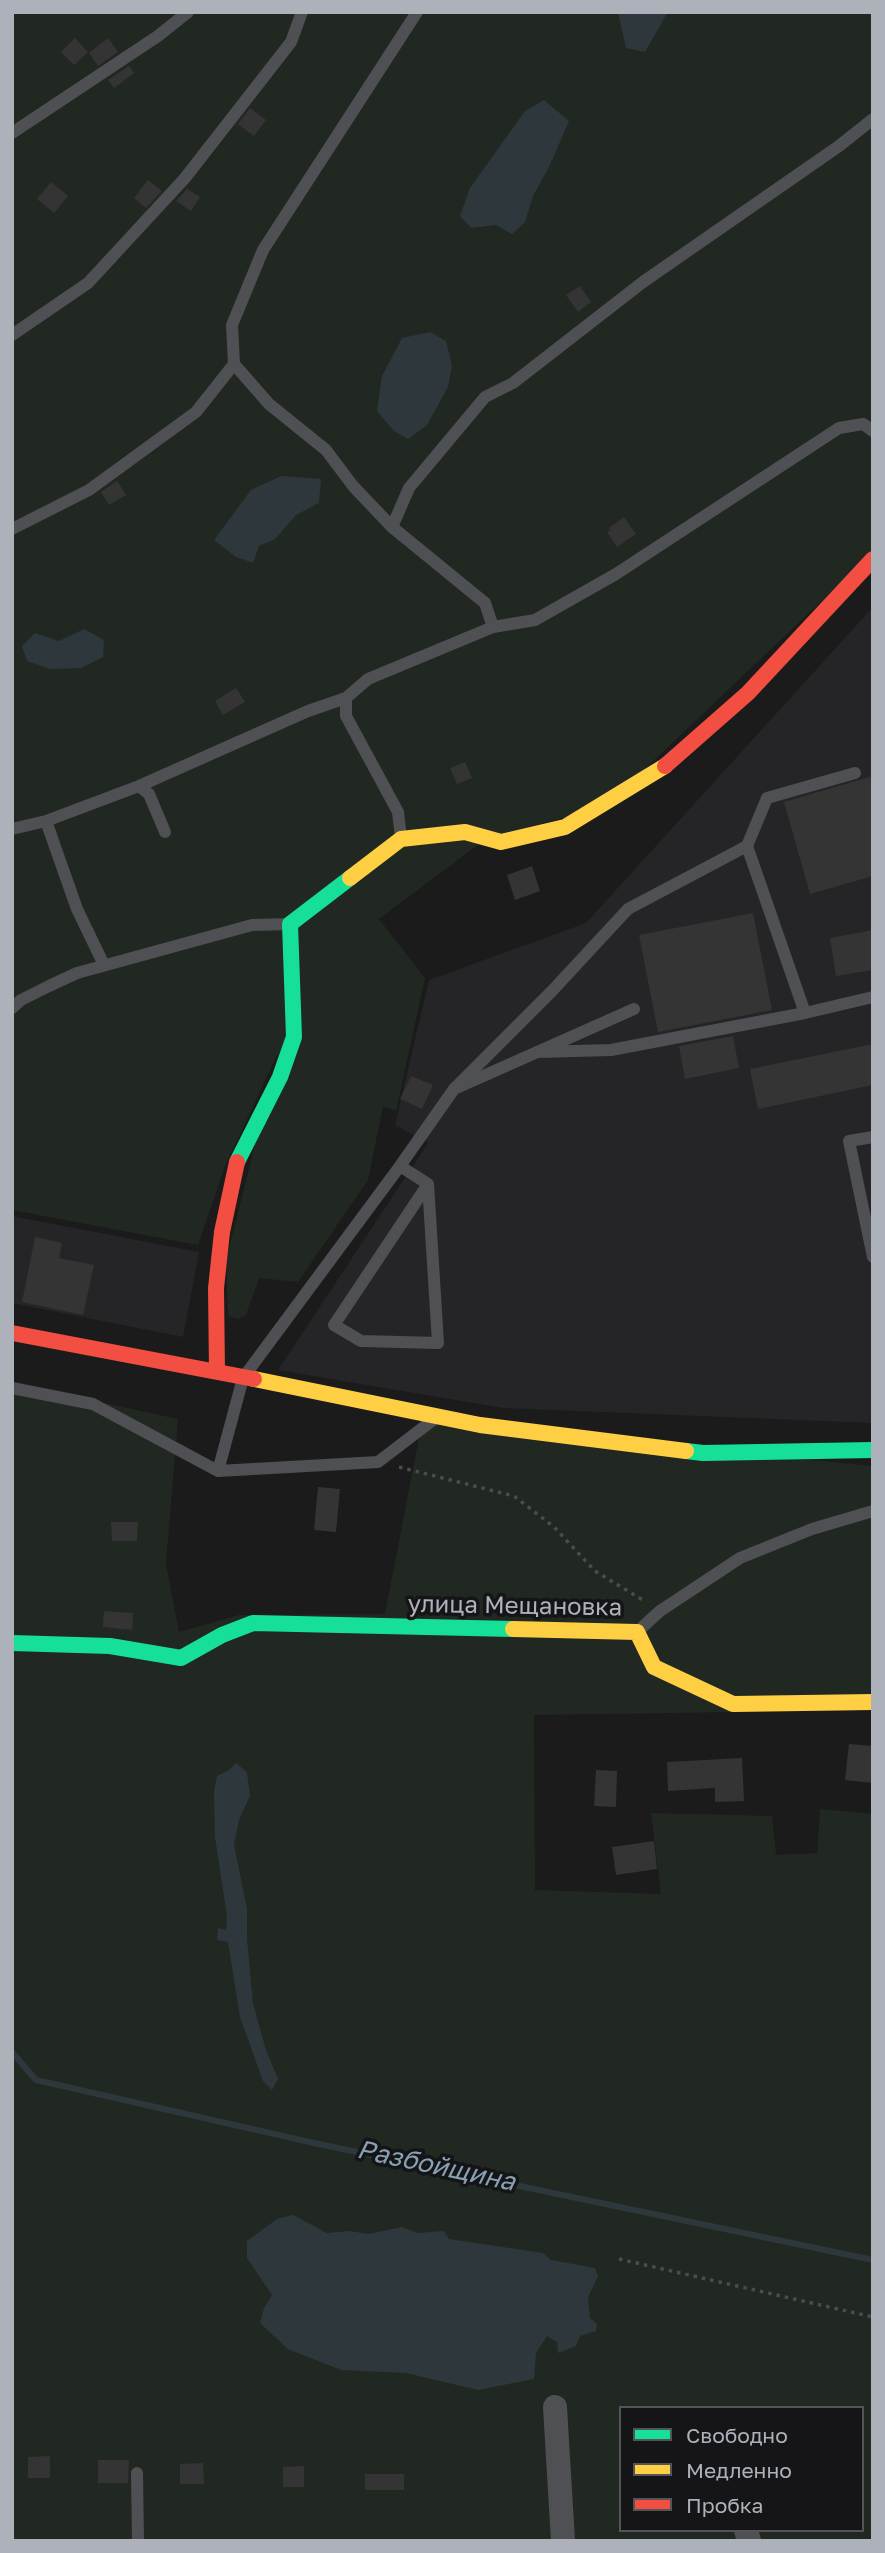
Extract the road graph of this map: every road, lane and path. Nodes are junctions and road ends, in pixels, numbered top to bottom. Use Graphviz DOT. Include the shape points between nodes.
graph roads {
  1 [pos="188,12"];
  2 [pos="302,12"];
  3 [pos="417,12"];
  4 [pos="873,119"];
  5 [pos="12,133"];
  6 [pos="12,335"];
  7 [pos="234,364"];
  8 [pos="873,430"];
  9 [pos="392,527"];
  10 [pos="12,529"];
  11 [pos="873,559"];
  12 [pos="493,627"];
  13 [pos="346,698"];
  14 [pos="855,773"];
  15 [pos="139,786"];
  16 [pos="46,821"];
  17 [pos="12,829"];
  18 [pos="165,832"];
  19 [pos="401,839"];
  20 [pos="747,846"];
  21 [pos="290,924"];
  22 [pos="104,965"];
  23 [pos="873,997"];
  24 [pos="12,1008"];
  25 [pos="634,1009"];
  26 [pos="805,1013"];
  27 [pos="538,1052"];
  28 [pos="454,1089"];
  29 [pos="873,1137"];
  30 [pos="400,1166"];
  31 [pos="428,1184"];
  32 [pos="873,1257"];
  33 [pos="12,1333"];
  34 [pos="217,1371"];
  35 [pos="243,1378"];
  36 [pos="12,1388"];
  37 [pos="439,1415"];
  38 [pos="873,1450"];
  39 [pos="378,1462"];
  40 [pos="218,1471"];
  41 [pos="873,1511"];
  42 [pos="660,1611"];
  43 [pos="637,1632"];
  44 [pos="12,1643"];
  45 [pos="873,1702"];
  46 [pos="619,2259"];
  47 [pos="873,2317"];
  48 [pos="555,2407"];
  49 [pos="137,2473"];
  50 [pos="138,2541"];
  51 [pos="563,2541"];
  1 -- 5 [label="lane"];
  2 -- 6 [label="lane" via="291,42 186,178 88,283"];
  3 -- 7 [label="lane" via="263,250 232,326"];
  4 -- 9 [label="lane" via="643,282 513,383 485,397 409,488"];
  7 -- 9 [label="lane" via="269,404 326,450"];
  7 -- 10 [label="lane" via="197,412 89,490"];
  8 -- 12 [label="lane" via="863,424 839,428 604,581 535,620"];
  9 -- 12 [label="lane" via="485,603"];
  11 -- 19 [label="street" via="748,693 672,762 565,827 501,842 465,832"];
  12 -- 13 [label="lane" via="368,679"];
  13 -- 15 [label="lane"];
  13 -- 19 [label="lane" via="346,716 398,812"];
  14 -- 20 [label="lane" via="767,798"];
  15 -- 16 [label="lane"];
  15 -- 18 [label="lane" via="149,794"];
  16 -- 17 [label="lane"];
  16 -- 22 [label="lane" via="77,909"];
  19 -- 21 [label="street"];
  20 -- 26 [label="lane"];
  20 -- 28 [label="lane" via="628,909"];
  21 -- 22 [label="lane" via="251,925"];
  21 -- 34 [label="street" via="294,1037 280,1077 236,1163 216,1288"];
  22 -- 24 [label="lane" via="48,986"];
  23 -- 26 [label="lane"];
  25 -- 27 [label="lane"];
  26 -- 27 [label="lane" via="611,1050"];
  27 -- 28 [label="lane"];
  28 -- 30 [label="lane"];
  29 -- 32 [label="lane" via="849,1141"];
  30 -- 31 [label="lane"];
  30 -- 35 [label="lane"];
  31 -- 31 [label="lane" via="438,1343 361,1341 334,1325"];
  33 -- 34 [label="street"];
  34 -- 35 [label="street"];
  35 -- 37 [label="street"];
  35 -- 40 [label="lane"];
  36 -- 40 [label="lane" via="93,1404"];
  37 -- 38 [label="street" via="703,1453"];
  37 -- 39 [label="lane"];
  39 -- 40 [label="lane"];
  39 -- 42 [label="path" via="514,1496 554,1527 595,1572"];
  41 -- 42 [label="lane" via="740,1558"];
  42 -- 43 [label="lane"];
  43 -- 44 [label="street, улица Мещановка" via="253,1623 181,1658 110,1646"];
  43 -- 45 [label="street, улица Мещановка" via="654,1667 733,1704"];
  46 -- 47 [label="path"];
  48 -- 51 [label="street"];
  49 -- 50 [label="lane"];
}
